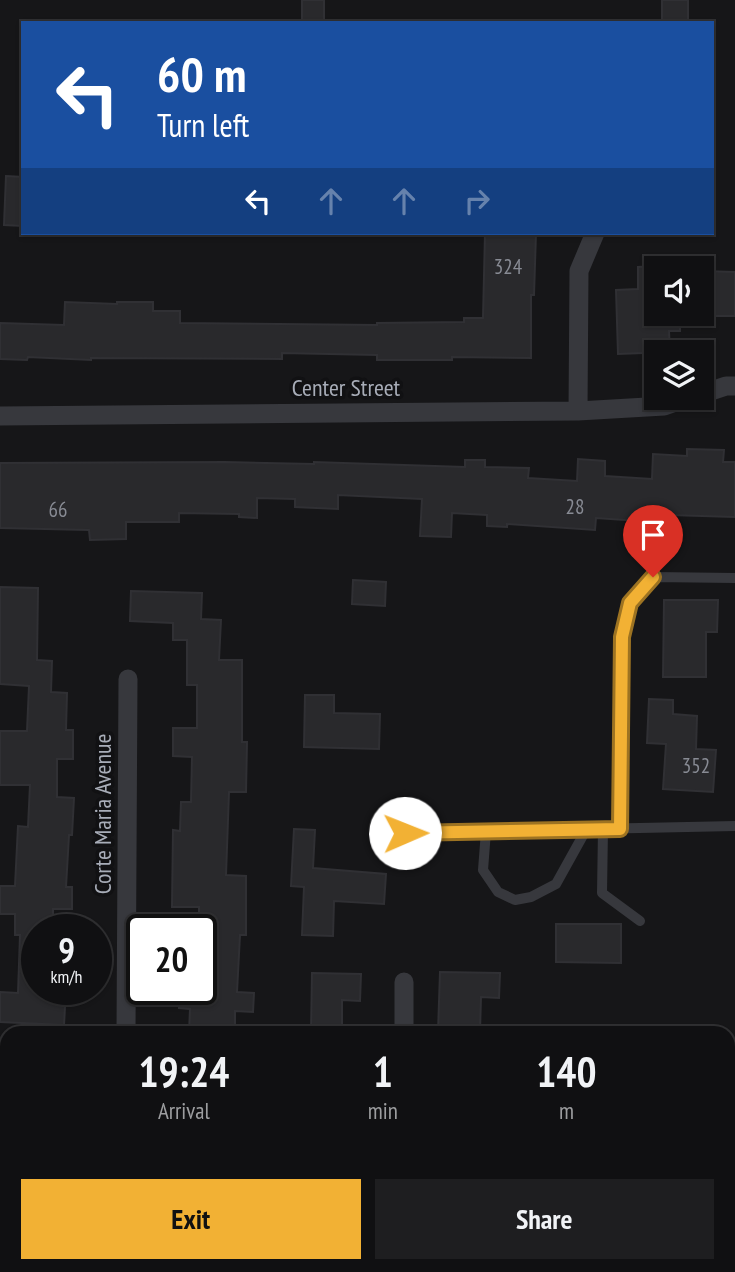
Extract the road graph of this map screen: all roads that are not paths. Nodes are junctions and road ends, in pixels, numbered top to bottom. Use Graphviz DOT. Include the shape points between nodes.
graph roads {
  1 [pos="594,235"];
  2 [pos="735,386"];
  3 [pos="714,390"];
  4 [pos="644,407"];
  5 [pos="578,411"];
  6 [pos="0,416"];
  7 [pos="735,579"];
  8 [pos="128,679"];
  9 [pos="735,826"];
  10 [pos="603,829"];
  11 [pos="620,829"];
  12 [pos="586,830"];
  13 [pos="486,831"];
  14 [pos="405,833"];
  15 [pos="640,921"];
  16 [pos="404,982"];
  17 [pos="126,1026"];
  18 [pos="404,1026"];
  1 -- 5 [label="street" via="579,271"];
  2 -- 3 [label="street"];
  4 -- 5 [label="street, Center Street"];
  5 -- 6 [label="street, Center Street"];
  7 -- 11 [label="lane" via="653,577 630,603 622,637"];
  8 -- 17 [label="street, Corte Maria Avenue"];
  9 -- 11 [label="lane"];
  10 -- 11 [label="lane"];
  10 -- 12 [label="lane"];
  10 -- 15 [label="lane" via="602,893"];
  12 -- 13 [label="lane"];
  12 -- 13 [label="lane" via="556,884 515,900 498,892 483,870"];
  13 -- 14 [label="lane"];
  16 -- 18 [label="street"];
}
